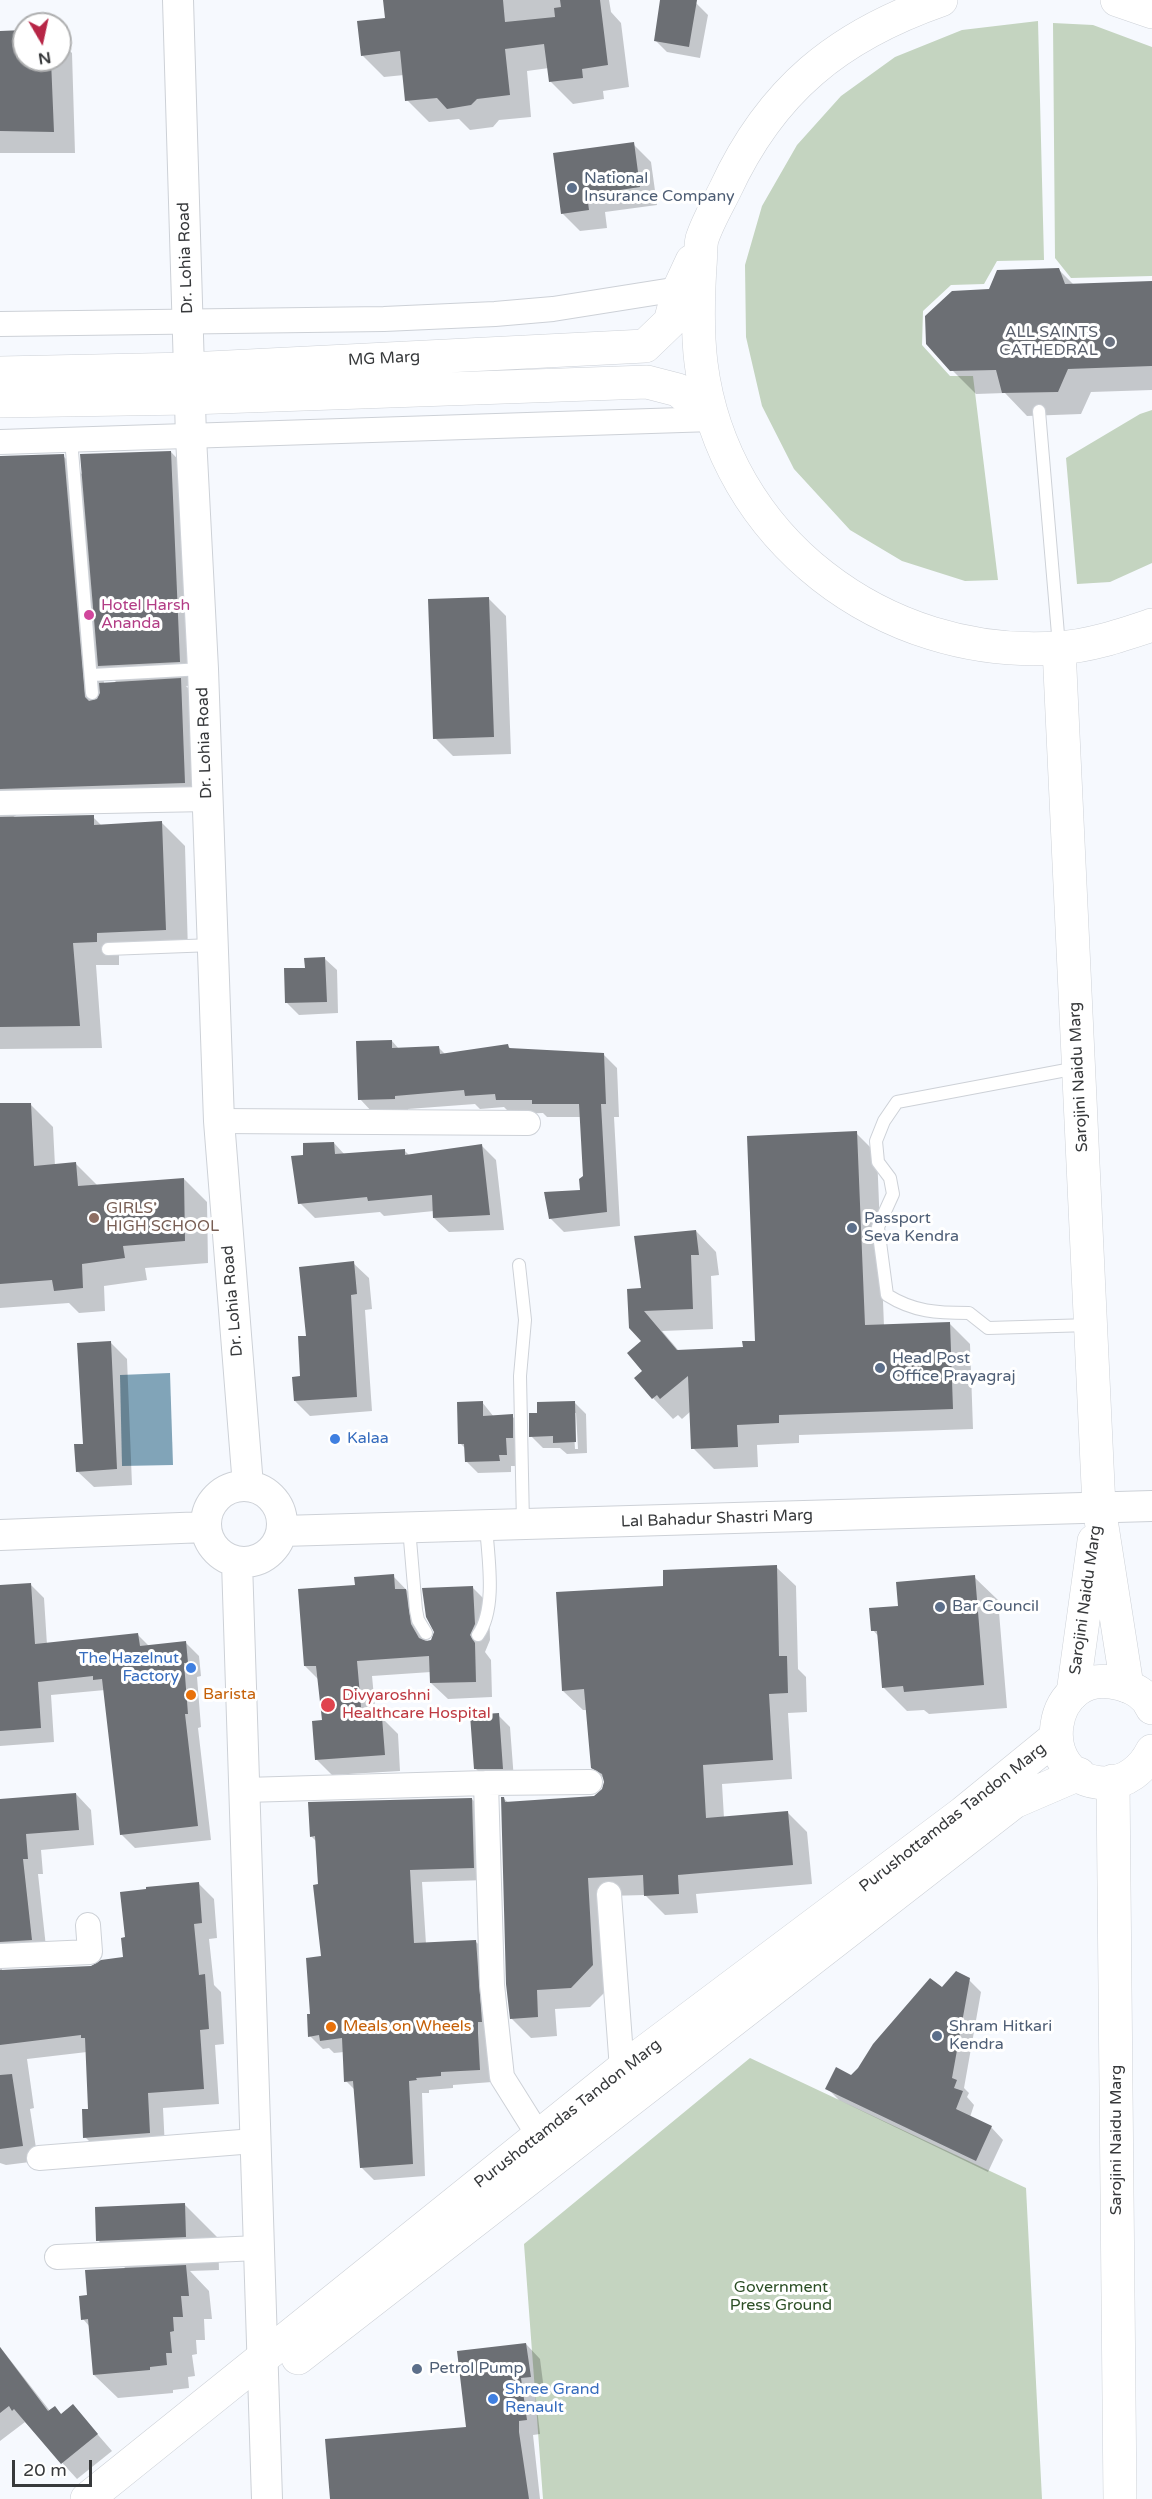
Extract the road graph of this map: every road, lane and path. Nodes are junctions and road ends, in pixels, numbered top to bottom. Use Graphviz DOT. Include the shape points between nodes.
graph roads {
  1 [pos="178,0"];
  2 [pos="1116,0"];
  3 [pos="929,3"];
  4 [pos="1152,12"];
  5 [pos="702,241"];
  6 [pos="679,289"];
  7 [pos="188,321"];
  8 [pos="0,324"];
  9 [pos="0,373"];
  10 [pos="189,383"];
  11 [pos="0,401"];
  12 [pos="1039,411"];
  13 [pos="713,419"];
  14 [pos="191,436"];
  15 [pos="71,439"];
  16 [pos="0,442"];
  17 [pos="1152,625"];
  18 [pos="1059,648"];
  19 [pos="202,669"];
  20 [pos="92,675"];
  21 [pos="92,693"];
  22 [pos="208,799"];
  23 [pos="0,803"];
  24 [pos="213,945"];
  25 [pos="108,949"];
  26 [pos="1079,1068"];
  27 [pos="219,1121"];
  28 [pos="528,1123"];
  29 [pos="519,1265"];
  30 [pos="1090,1325"];
  31 [pos="248,1486"];
  32 [pos="1152,1506"];
  33 [pos="1099,1507"];
  34 [pos="523,1525"];
  35 [pos="486,1526"];
  36 [pos="206,1527"];
  37 [pos="409,1528"];
  38 [pos="282,1531"];
  39 [pos="0,1535"];
  40 [pos="237,1562"];
  41 [pos="426,1633"];
  42 [pos="478,1635"];
  43 [pos="1142,1691"];
  44 [pos="1073,1693"];
  45 [pos="1055,1738"];
  46 [pos="1152,1751"];
  47 [pos="1078,1774"];
  48 [pos="1113,1781"];
  49 [pos="590,1782"];
  50 [pos="486,1783"];
  51 [pos="245,1790"];
  52 [pos="609,1894"];
  53 [pos="88,1926"];
  54 [pos="0,1956"];
  55 [pos="622,2069"];
  56 [pos="539,2136"];
  57 [pos="254,2141"];
  58 [pos="39,2158"];
  59 [pos="258,2248"];
  60 [pos="57,2257"];
  61 [pos="262,2372"];
  62 [pos="87,2499"];
  63 [pos="123,2499"];
  64 [pos="267,2499"];
  65 [pos="1120,2499"];
  1 -- 7 [label="street, Dr. Lohia Road"];
  2 -- 4 [label="main road"];
  3 -- 5 [label="main road, MG Marg" via="855,38 811,70 772,110 741,155"];
  5 -- 6 [label="main road, MG Marg"];
  5 -- 13 [label="main road" via="698,339"];
  6 -- 7 [label="street" via="495,314"];
  6 -- 10 [label="main road, MG Marg" via="670,322 645,346"];
  7 -- 8 [label="street"];
  7 -- 10 [label="street, Dr. Lohia Road"];
  9 -- 10 [label="main road, MG Marg"];
  10 -- 11 [label="main road, MG Marg"];
  10 -- 13 [label="main road, MG Marg" via="647,382 678,390"];
  10 -- 14 [label="street, Dr. Lohia Road"];
  12 -- 18 [label="lane"];
  13 -- 14 [label="street"];
  13 -- 18 [label="main road" via="734,470 764,518 801,559 845,594 894,621 947,639 1003,648"];
  14 -- 15 [label="street"];
  14 -- 19 [label="street, Dr. Lohia Road"];
  15 -- 16 [label="street"];
  15 -- 20 [label="lane"];
  17 -- 18 [label="main road" via="1113,638"];
  18 -- 26 [label="main road, Sarojini Naidu Marg"];
  19 -- 20 [label="lane"];
  19 -- 22 [label="street, Dr. Lohia Road"];
  20 -- 21 [label="lane"];
  22 -- 23 [label="street"];
  22 -- 24 [label="street, Dr. Lohia Road"];
  24 -- 25 [label="lane"];
  24 -- 27 [label="street, Dr. Lohia Road"];
  26 -- 30 [label="main road, Sarojini Naidu Marg"];
  26 -- 30 [label="lane" via="897,1102 876,1141 878,1162 890,1178 894,1194 878,1227 887,1295 905,1306 938,1313 969,1313 988,1328"];
  27 -- 28 [label="street"];
  27 -- 31 [label="street, Dr. Lohia Road"];
  29 -- 34 [label="lane" via="525,1320 520,1376"];
  30 -- 33 [label="main road, Sarojini Naidu Marg"];
  31 -- 36 [label="street" via="234,1487 213,1502"];
  31 -- 38 [label="street" via="271,1497 283,1519"];
  32 -- 33 [label="street, Lal Bahadur Shastri Marg"];
  33 -- 34 [label="street, Lal Bahadur Shastri Marg"];
  33 -- 43 [label="main road, Sarojini Naidu Marg"];
  33 -- 44 [label="main road, Sarojini Naidu Marg"];
  34 -- 35 [label="street, Lal Bahadur Shastri Marg"];
  35 -- 37 [label="street, Lal Bahadur Shastri Marg"];
  35 -- 42 [label="lane" via="489,1602"];
  36 -- 39 [label="street"];
  36 -- 40 [label="street" via="216,1551"];
  37 -- 38 [label="street, Lal Bahadur Shastri Marg"];
  37 -- 41 [label="lane" via="416,1610"];
  38 -- 40 [label="street" via="278,1543 261,1559"];
  40 -- 51 [label="street"];
  43 -- 44 [label="main road" via="1104,1682"];
  44 -- 45 [label="main road" via="1056,1721"];
  45 -- 47 [label="main road" via="1061,1756"];
  45 -- 55 [label="main road, Purushottamdas Tandon Marg" via="963,1813"];
  46 -- 48 [label="main road" via="1134,1774"];
  47 -- 48 [label="main road" via="1105,1783"];
  47 -- 61 [label="main road" via="1014,1802"];
  48 -- 65 [label="main road, Sarojini Naidu Marg"];
  49 -- 50 [label="street"];
  50 -- 51 [label="street"];
  50 -- 56 [label="street" via="492,1984 502,2077"];
  51 -- 57 [label="street"];
  52 -- 55 [label="street"];
  53 -- 54 [label="street" via="90,1952"];
  55 -- 56 [label="main road, Purushottamdas Tandon Marg"];
  56 -- 61 [label="main road, Purushottamdas Tandon Marg"];
  57 -- 58 [label="street"];
  57 -- 59 [label="street"];
  59 -- 60 [label="street"];
  59 -- 61 [label="street"];
  61 -- 62 [label="main road, Purushottamdas Tandon Marg"];
  61 -- 63 [label="main road"];
  61 -- 64 [label="street"];
}
